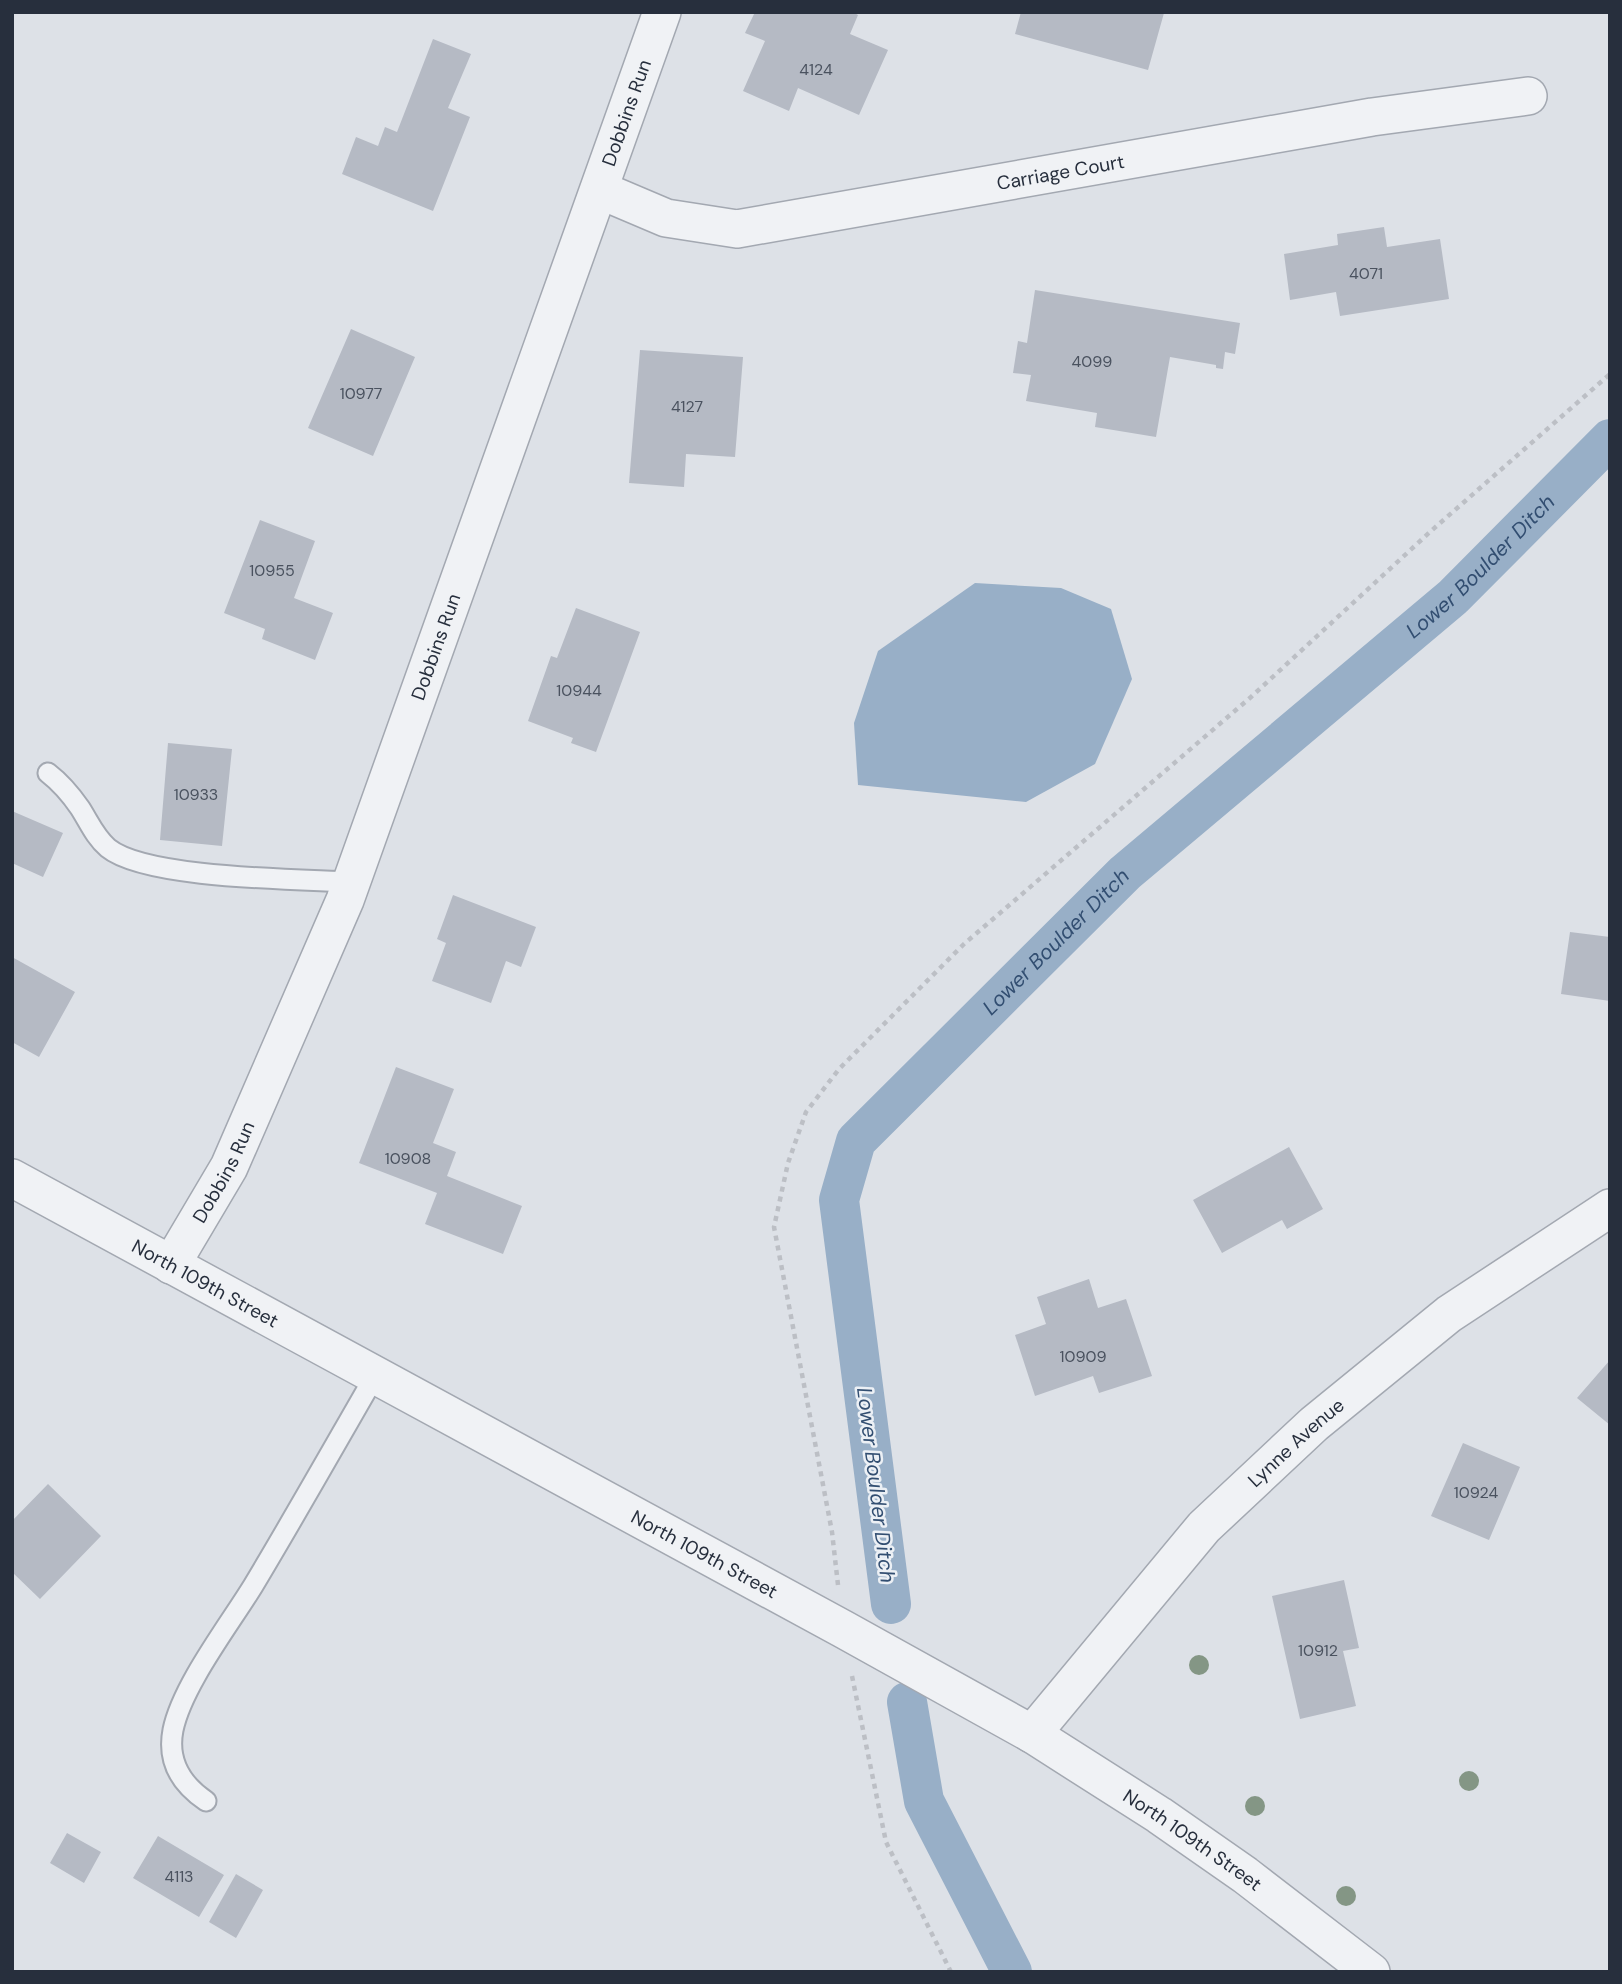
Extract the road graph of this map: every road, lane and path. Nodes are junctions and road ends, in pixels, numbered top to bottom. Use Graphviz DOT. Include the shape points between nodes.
graph roads {
  1 [pos="662,12"];
  2 [pos="1528,96"];
  3 [pos="600,190"];
  4 [pos="1610,374"];
  5 [pos="48,773"];
  6 [pos="352,882"];
  7 [pos="12,1178"];
  8 [pos="1610,1208"];
  9 [pos="171,1265"];
  10 [pos="376,1374"];
  11 [pos="843,1629"];
  12 [pos="1032,1734"];
  13 [pos="206,1801"];
  14 [pos="951,1972"];
  15 [pos="1371,1972"];
  1 -- 3 [label="street, Dobbins Run"];
  2 -- 3 [label="street, Carriage Court" via="1372,117 737,229 666,218"];
  3 -- 6 [label="street, Dobbins Run"];
  4 -- 11 [label="path" via="1251,698 964,944 839,1069 806,1112 788,1163 774,1227 832,1532"];
  5 -- 6 [label="lane" via="109,849 151,867"];
  6 -- 9 [label="street, Dobbins Run" via="229,1167"];
  7 -- 9 [label="street, North 109th Street"];
  8 -- 12 [label="street, Lynne Avenue" via="1449,1314 1314,1424 1205,1527"];
  9 -- 10 [label="street, North 109th Street"];
  10 -- 11 [label="street, North 109th Street"];
  10 -- 13 [label="lane" via="179,1709 171,1753 178,1774"];
  11 -- 12 [label="street, North 109th Street"];
  11 -- 14 [label="path" via="886,1842"];
  12 -- 15 [label="street, North 109th Street" via="1245,1875"];
}
